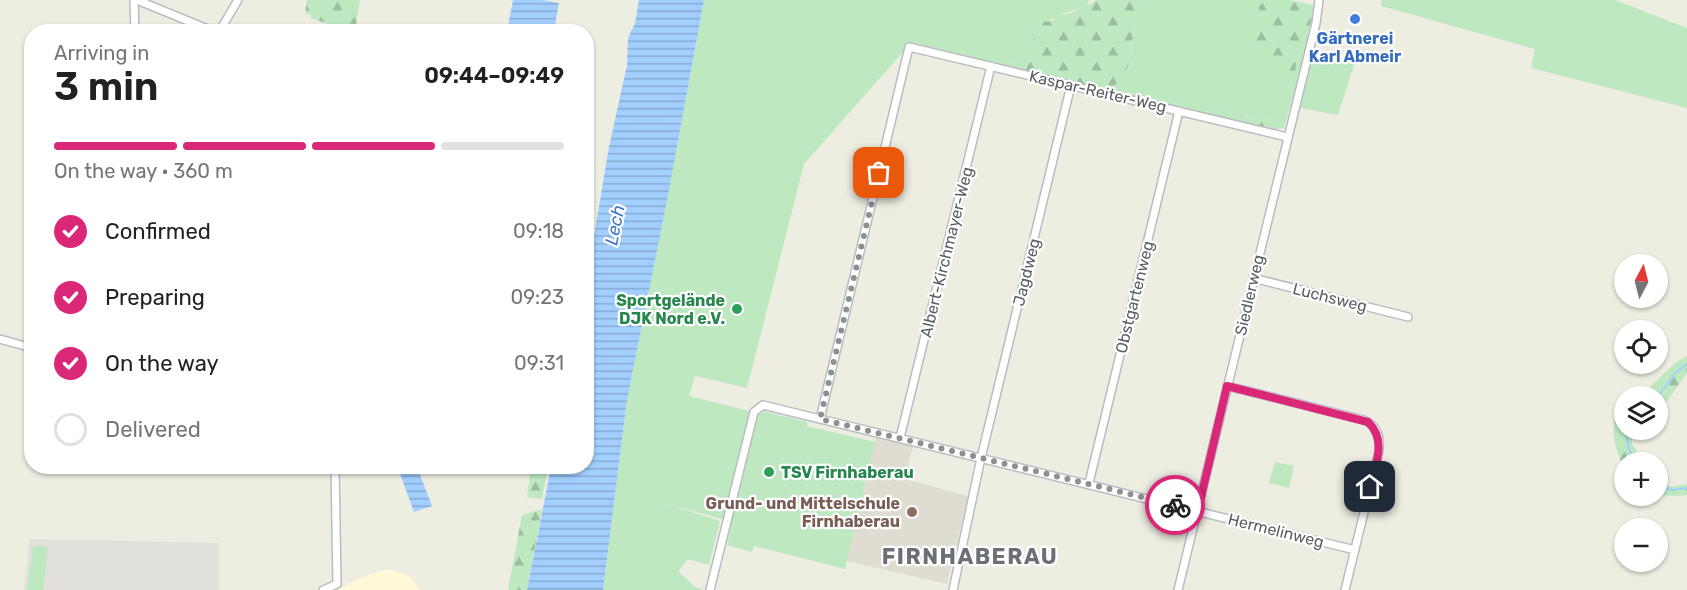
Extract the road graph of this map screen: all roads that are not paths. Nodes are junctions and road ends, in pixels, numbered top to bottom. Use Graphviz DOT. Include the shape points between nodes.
graph roads {
  1 [pos="136,0"];
  2 [pos="238,0"];
  3 [pos="1319,0"];
  4 [pos="135,24"];
  5 [pos="197,24"];
  6 [pos="222,24"];
  7 [pos="991,66"];
  8 [pos="1071,85"];
  9 [pos="1179,111"];
  10 [pos="1287,137"];
  11 [pos="1253,278"];
  12 [pos="1408,317"];
  13 [pos="0,339"];
  14 [pos="24,346"];
  15 [pos="1227,386"];
  16 [pos="820,419"];
  17 [pos="900,438"];
  18 [pos="981,458"];
  19 [pos="335,474"];
  20 [pos="1089,483"];
  21 [pos="1198,510"];
  22 [pos="1355,550"];
  23 [pos="323,590"];
  24 [pos="710,590"];
  25 [pos="953,590"];
  26 [pos="1178,590"];
  27 [pos="1345,590"];
  1 -- 4 [label="street"];
  1 -- 5 [label="street"];
  2 -- 6 [label="street"];
  3 -- 10 [label="street, Siedlerweg"];
  7 -- 8 [label="street, Kaspar-Reiter-Weg"];
  7 -- 16 [label="street, Kaspar-Reiter-Weg" via="909,47"];
  7 -- 17 [label="street, Albert-Kirchmayer-Weg"];
  8 -- 9 [label="street, Kaspar-Reiter-Weg"];
  8 -- 18 [label="street, Jagdweg"];
  9 -- 10 [label="street, Kaspar-Reiter-Weg"];
  9 -- 20 [label="street, Obstgartenweg"];
  10 -- 11 [label="street, Siedlerweg"];
  11 -- 12 [label="street, Luchsweg"];
  11 -- 15 [label="street, Siedlerweg"];
  13 -- 14 [label="street"];
  15 -- 21 [label="street, Siedlerweg"];
  15 -- 22 [label="street" via="1364,420 1376,429 1379,451"];
  16 -- 17 [label="street, Hermelinweg"];
  16 -- 24 [label="street, Hermelinweg" via="763,405 754,412"];
  17 -- 18 [label="street, Hermelinweg"];
  18 -- 20 [label="street, Hermelinweg"];
  18 -- 25 [label="street, Jagdweg"];
  19 -- 23 [label="street" via="337,584"];
  20 -- 21 [label="street, Hermelinweg"];
  21 -- 22 [label="street, Hermelinweg"];
  21 -- 26 [label="street, Siedlerweg"];
  22 -- 27 [label="street"];
}
